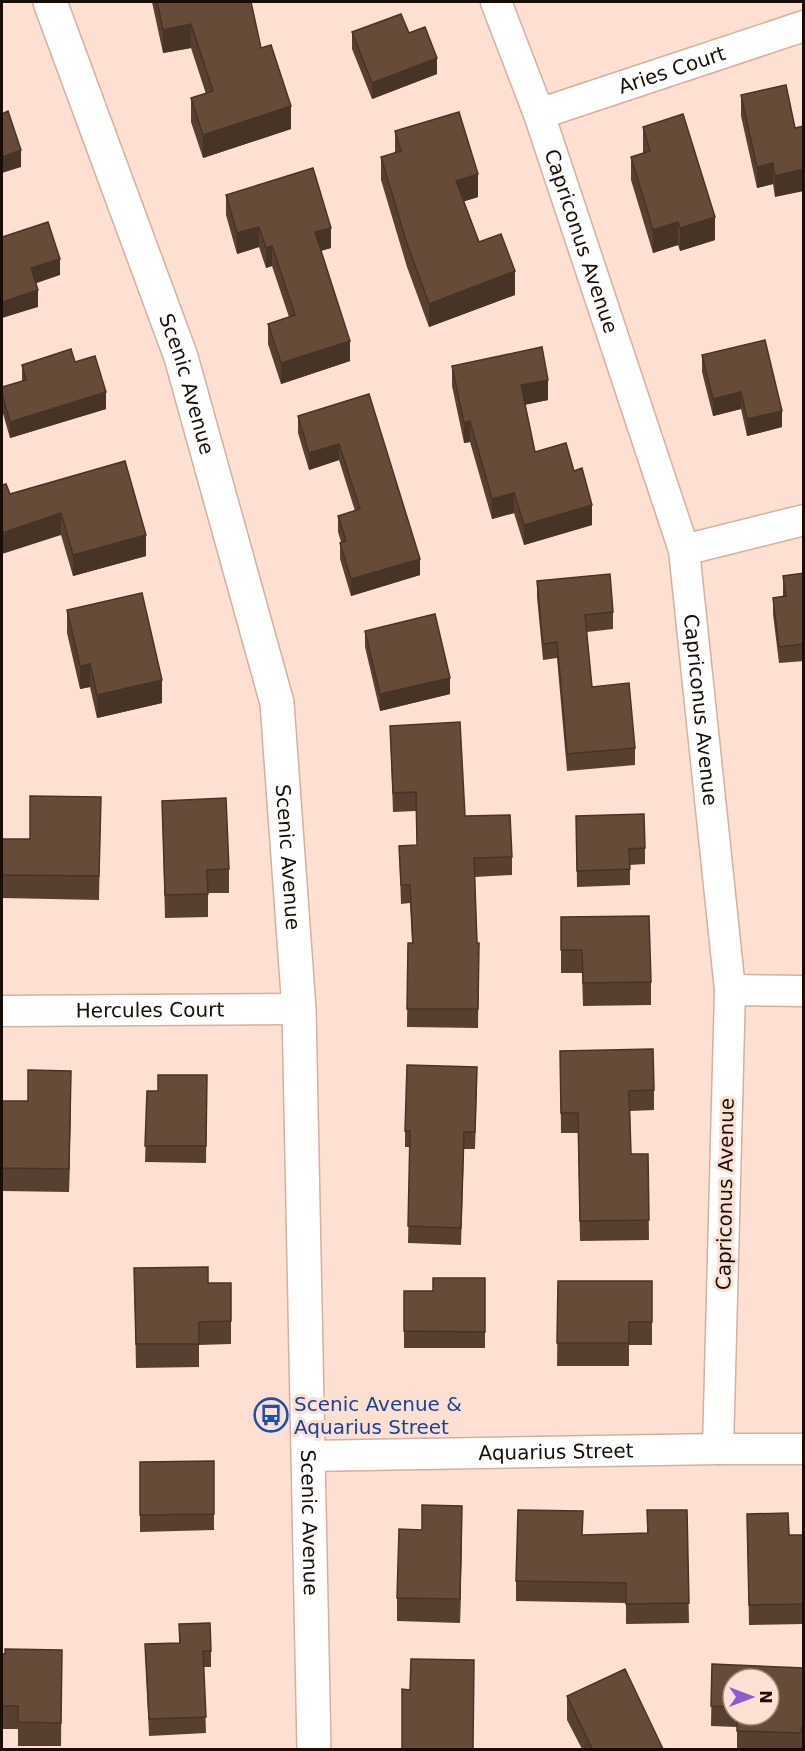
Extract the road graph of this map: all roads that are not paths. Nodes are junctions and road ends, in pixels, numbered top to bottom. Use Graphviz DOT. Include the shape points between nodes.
graph roads {
  1 [pos="50,2"];
  2 [pos="496,2"];
  3 [pos="804,26"];
  4 [pos="539,114"];
  5 [pos="804,520"];
  6 [pos="684,550"];
  7 [pos="730,990"];
  8 [pos="804,991"];
  9 [pos="299,1009"];
  10 [pos="2,1011"];
  11 [pos="718,1449"];
  12 [pos="804,1449"];
  13 [pos="307,1456"];
  14 [pos="314,1749"];
  1 -- 9 [label="street, Scenic Avenue" via="181,357 277,703"];
  2 -- 4 [label="street, Capriconus Avenue"];
  3 -- 4 [label="street, Aries Court"];
  4 -- 6 [label="street, Capriconus Avenue"];
  5 -- 6 [label="street"];
  6 -- 7 [label="street, Capriconus Avenue"];
  7 -- 8 [label="street"];
  7 -- 11 [label="street, Capriconus Avenue"];
  9 -- 10 [label="street, Hercules Court"];
  9 -- 13 [label="street, Scenic Avenue"];
  11 -- 12 [label="street, Aquarius Street"];
  11 -- 13 [label="street, Aquarius Street"];
  13 -- 14 [label="street, Scenic Avenue"];
}
